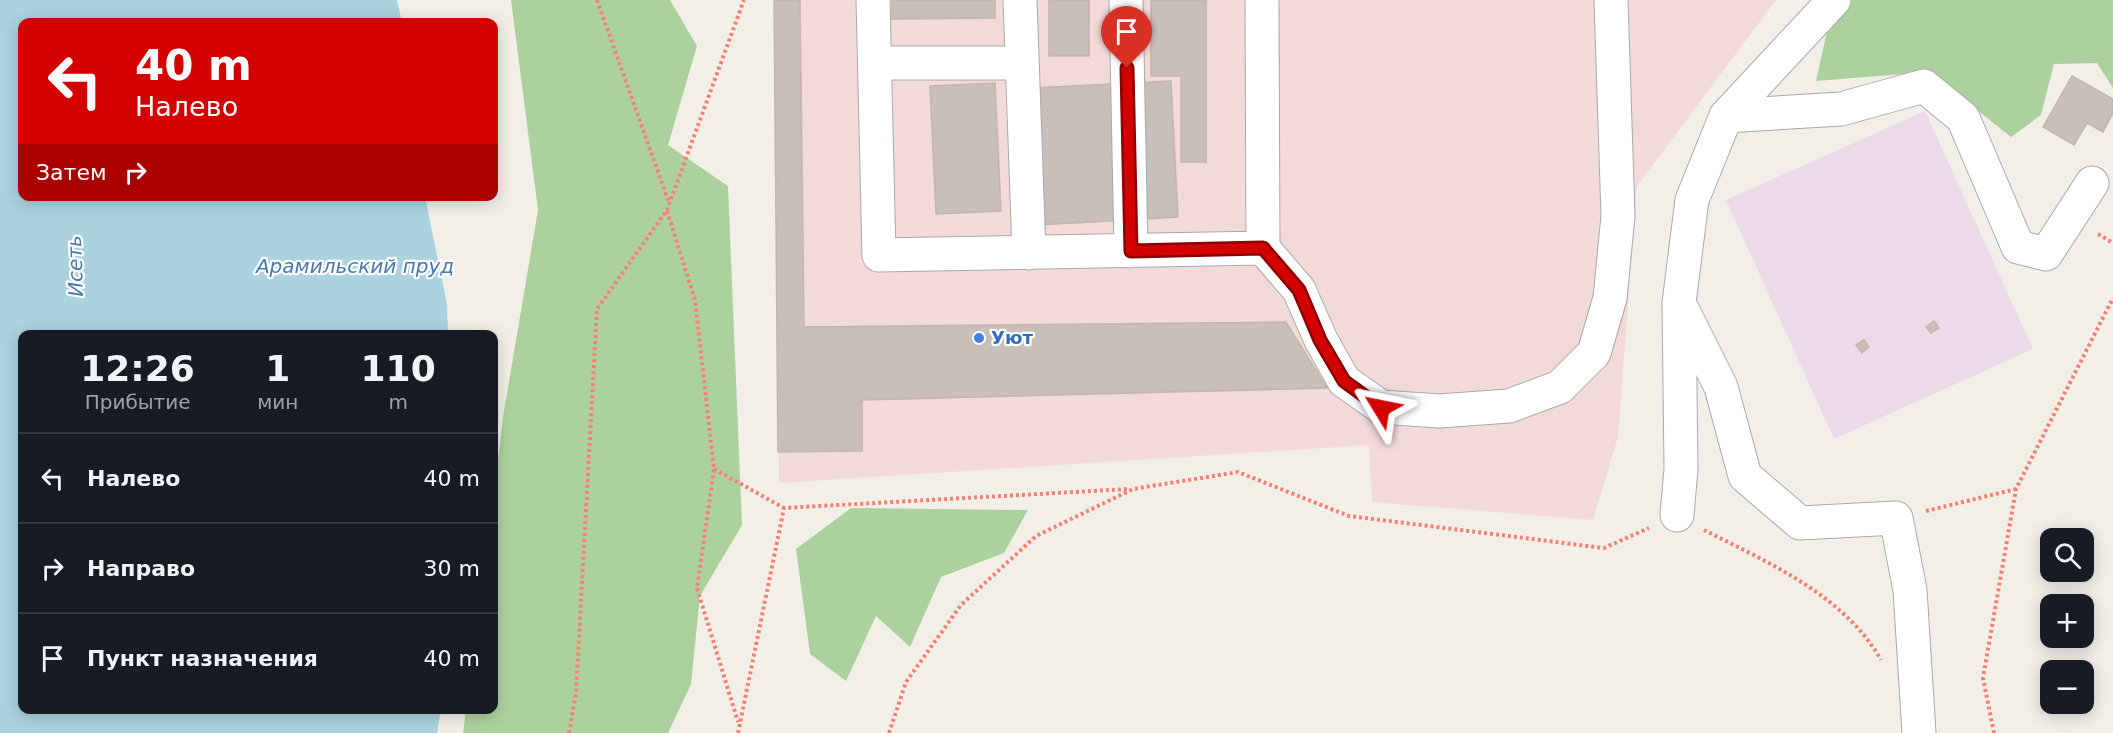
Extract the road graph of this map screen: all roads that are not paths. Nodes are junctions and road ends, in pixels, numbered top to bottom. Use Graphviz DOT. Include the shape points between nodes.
graph roads {
  1 [pos="873,0"];
  2 [pos="1020,0"];
  3 [pos="1126,0"];
  4 [pos="1262,0"];
  5 [pos="1611,0"];
  6 [pos="1834,0"];
  7 [pos="874,63"];
  8 [pos="1022,63"];
  9 [pos="1726,116"];
  10 [pos="2092,183"];
  11 [pos="1263,248"];
  12 [pos="1131,251"];
  13 [pos="1029,252"];
  14 [pos="1679,303"];
  15 [pos="1677,515"];
  16 [pos="1919,733"];
  1 -- 7 [label="lane"];
  2 -- 8 [label="lane"];
  3 -- 12 [label="lane"];
  4 -- 11 [label="lane"];
  5 -- 11 [label="lane" via="1618,216 1610,298 1594,353 1560,387 1509,406 1439,411 1381,408 1344,381 1320,340 1299,290"];
  6 -- 9 [label="lane"];
  7 -- 8 [label="lane"];
  7 -- 13 [label="lane" via="879,255"];
  8 -- 13 [label="lane"];
  9 -- 10 [label="lane" via="1841,108 1924,86 1963,118 2018,247 2046,254"];
  9 -- 14 [label="lane" via="1692,200"];
  11 -- 12 [label="lane"];
  12 -- 13 [label="lane"];
  14 -- 15 [label="lane" via="1681,469"];
  14 -- 16 [label="lane" via="1721,387 1745,476 1800,523 1896,518 1910,590"];
}
